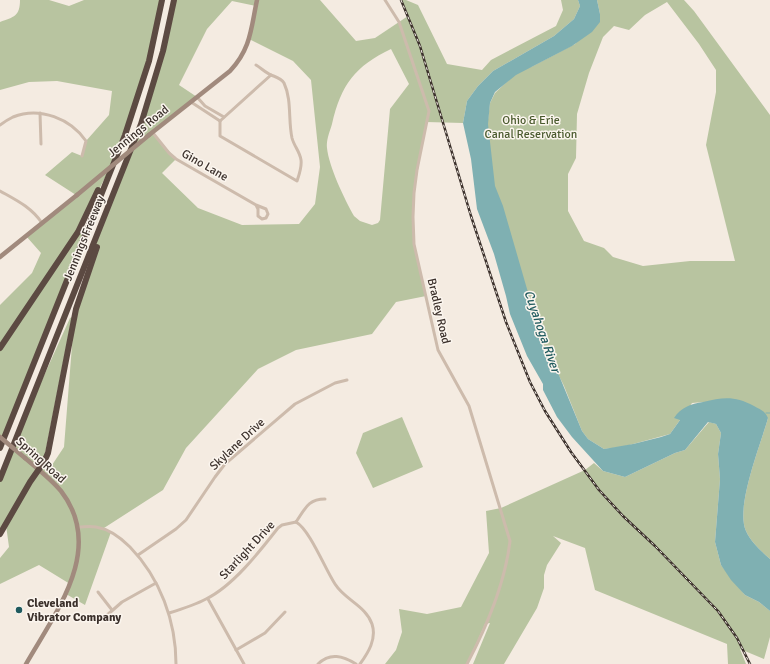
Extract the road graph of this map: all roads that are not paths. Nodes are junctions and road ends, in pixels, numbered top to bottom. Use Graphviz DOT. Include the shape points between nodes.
graph roads {
  1 [pos="162,0"];
  2 [pos="174,0"];
  3 [pos="257,0"];
  4 [pos="385,0"];
  5 [pos="256,65"];
  6 [pos="271,75"];
  7 [pos="197,97"];
  8 [pos="191,102"];
  9 [pos="40,113"];
  10 [pos="224,117"];
  11 [pos="220,121"];
  12 [pos="0,125"];
  13 [pos="151,134"];
  14 [pos="41,144"];
  15 [pos="82,156"];
  16 [pos="114,160"];
  17 [pos="0,191"];
  18 [pos="256,205"];
  19 [pos="42,223"];
  20 [pos="102,224"];
  21 [pos="0,258"];
  22 [pos="0,348"];
  23 [pos="347,380"];
  24 [pos="0,437"];
  25 [pos="0,448"];
  26 [pos="40,470"];
  27 [pos="0,479"];
  28 [pos="325,499"];
  29 [pos="296,522"];
  30 [pos="78,527"];
  31 [pos="0,534"];
  32 [pos="138,555"];
  33 [pos="156,583"];
  34 [pos="98,592"];
  35 [pos="208,599"];
  36 [pos="112,610"];
  37 [pos="285,612"];
  38 [pos="169,613"];
  39 [pos="106,616"];
  40 [pos="236,650"];
  41 [pos="26,664"];
  42 [pos="176,664"];
  43 [pos="244,664"];
  44 [pos="318,664"];
  45 [pos="356,664"];
  46 [pos="360,664"];
  47 [pos="467,664"];
  1 -- 16 [label="highway, Jennings Freeway" via="144,79"];
  2 -- 20 [label="highway, Jennings Freeway" via="149,101"];
  3 -- 7 [label="street, Jennings Road" via="249,42 244,54 230,71"];
  4 -- 47 [label="street, Bradley Road" via="399,22 429,111 417,170 413,217 414,244 436,342 469,406 510,541 508,561 500,588"];
  5 -- 6 [label="street"];
  6 -- 10 [label="street"];
  6 -- 11 [label="street" via="283,82 288,97 292,136 302,162 297,181 220,136"];
  7 -- 8 [label="street, Jennings Road"];
  7 -- 10 [label="street" via="205,106"];
  8 -- 11 [label="street"];
  8 -- 13 [label="street, Jennings Road"];
  9 -- 12 [label="street" via="13,117"];
  9 -- 14 [label="street"];
  9 -- 15 [label="street" via="55,116 80,132 86,141"];
  10 -- 11 [label="street"];
  13 -- 18 [label="street, Gino Lane" via="176,159"];
  13 -- 19 [label="street, Jennings Road, bridge"];
  16 -- 22 [label="highway" via="78,232"];
  16 -- 25 [label="highway, Jennings Freeway"];
  17 -- 19 [label="street" via="35,213"];
  18 -- 18 [label="street, Gino Lane" via="267,210 266,218 258,216"];
  19 -- 21 [label="street, Jennings Road"];
  20 -- 26 [label="highway" via="93,261 76,309 48,453"];
  20 -- 27 [label="highway, Jennings Freeway"];
  23 -- 32 [label="street, Skylane Drive" via="334,383 295,404 225,464 186,520"];
  24 -- 26 [label="street, Spring Road, bridge"];
  26 -- 30 [label="street, Spring Road" via="62,492"];
  26 -- 31 [label="highway" via="30,482"];
  28 -- 29 [label="street" via="314,500 308,504"];
  29 -- 35 [label="street, Starlight Drive" via="278,528 246,568"];
  29 -- 46 [label="street" via="304,529 334,584 366,612 372,625 374,632 371,647"];
  30 -- 32 [label="street" via="96,526 111,532"];
  30 -- 41 [label="street, Spring Road" via="79,553 74,575"];
  32 -- 33 [label="street"];
  33 -- 36 [label="street"];
  33 -- 38 [label="street"];
  34 -- 36 [label="street"];
  35 -- 38 [label="street, Starlight Drive"];
  35 -- 40 [label="street"];
  36 -- 39 [label="street"];
  37 -- 40 [label="street" via="266,633"];
  38 -- 42 [label="street"];
  40 -- 43 [label="street"];
  44 -- 45 [label="street" via="326,657 339,656"];
}
